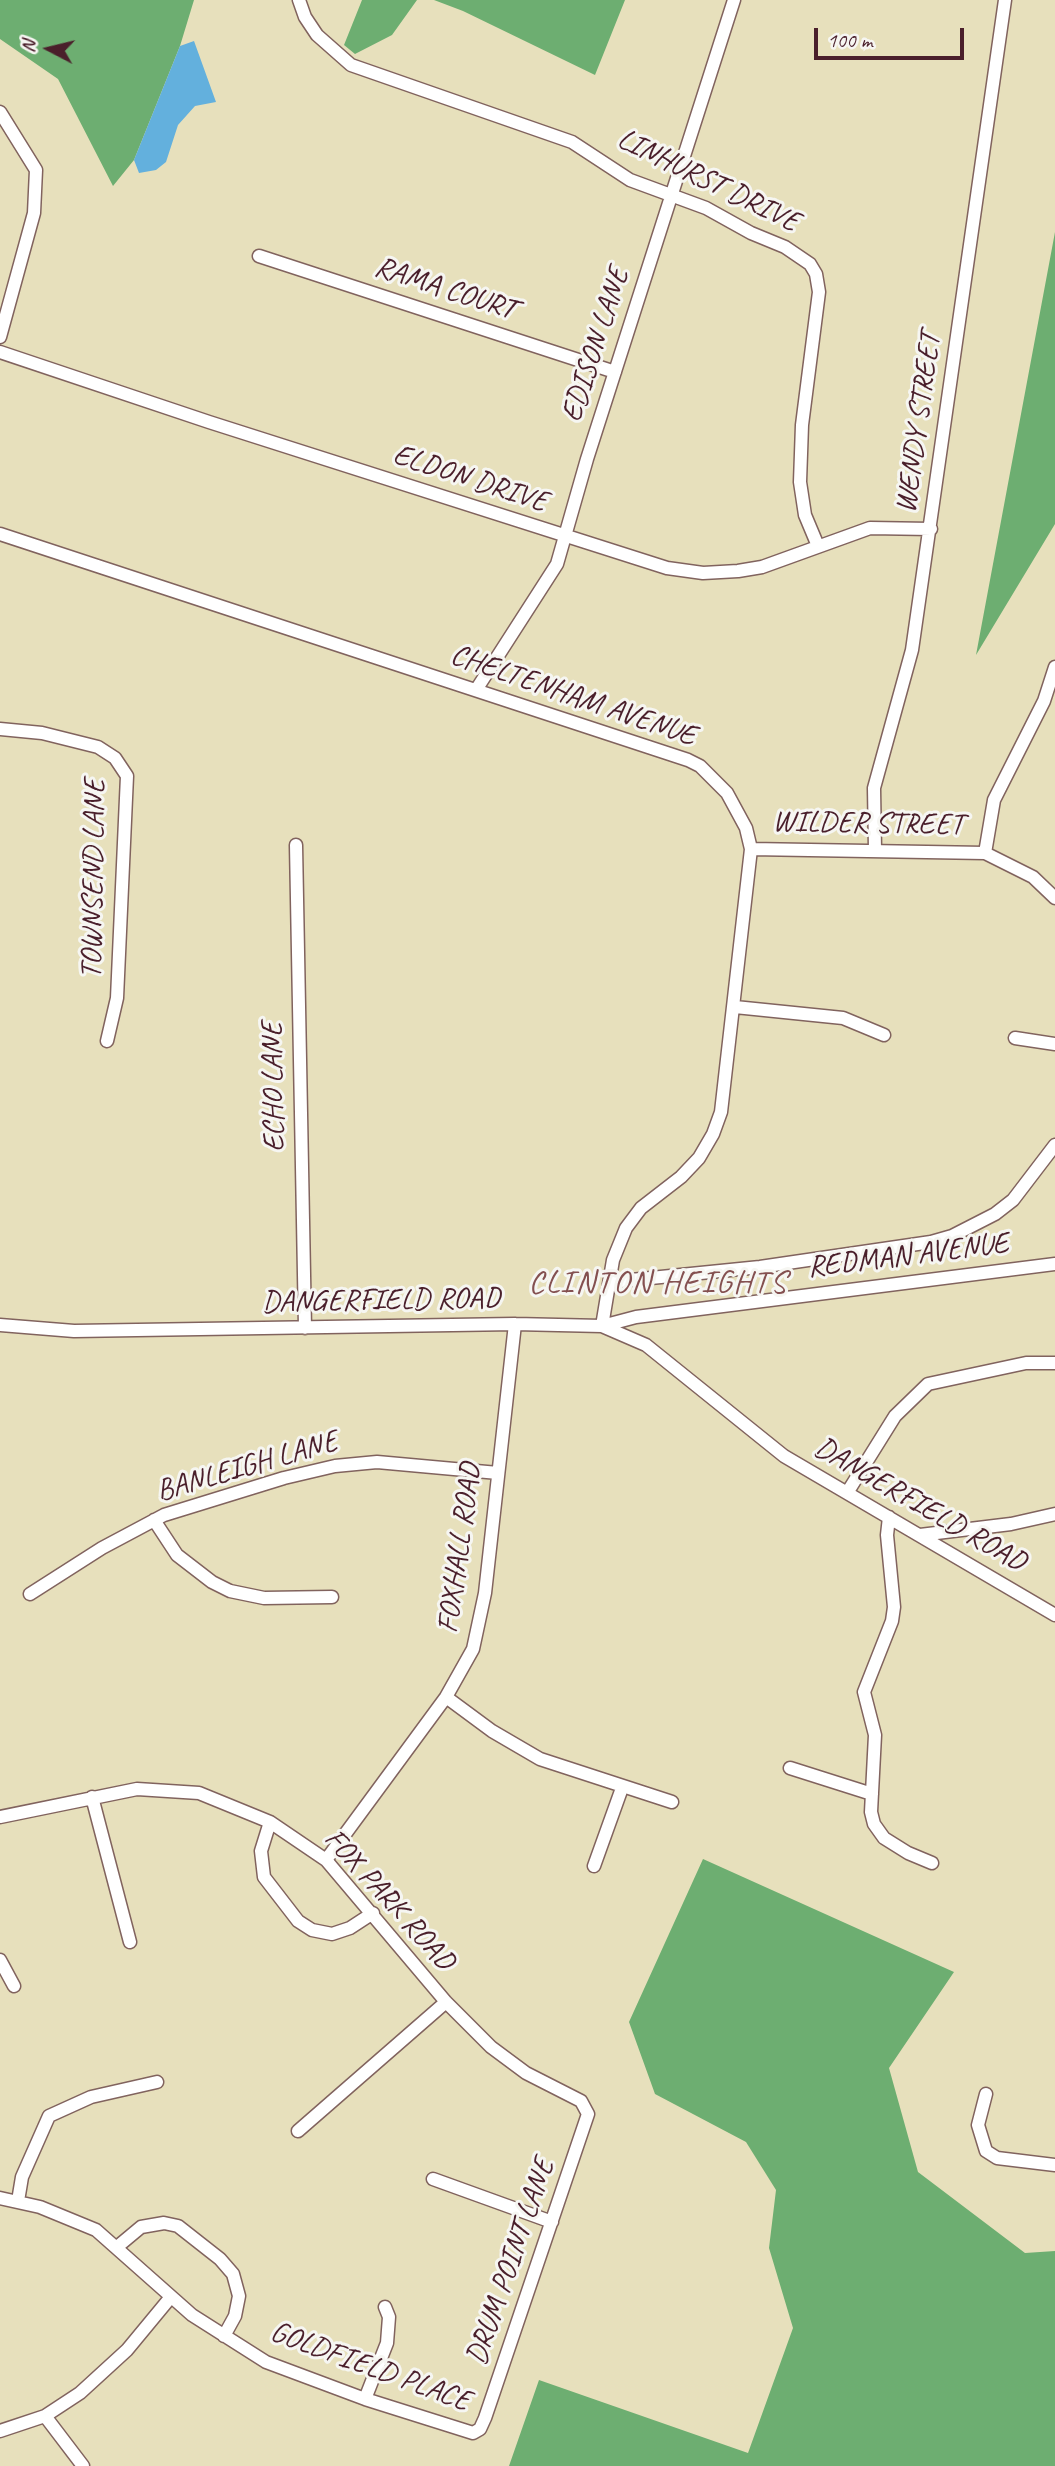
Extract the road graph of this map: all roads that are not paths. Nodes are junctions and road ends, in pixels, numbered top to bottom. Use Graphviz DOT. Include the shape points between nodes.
graph roads {
  1 [pos="299,0"];
  2 [pos="734,0"];
  3 [pos="1005,0"];
  4 [pos="0,112"];
  5 [pos="671,194"];
  6 [pos="259,256"];
  7 [pos="0,337"];
  8 [pos="0,352"];
  9 [pos="615,372"];
  10 [pos="931,529"];
  11 [pos="0,534"];
  12 [pos="565,537"];
  13 [pos="818,546"];
  14 [pos="1055,667"];
  15 [pos="476,690"];
  16 [pos="0,729"];
  17 [pos="296,845"];
  18 [pos="751,849"];
  19 [pos="875,850"];
  20 [pos="985,853"];
  21 [pos="1055,898"];
  22 [pos="735,1007"];
  23 [pos="884,1035"];
  24 [pos="1015,1038"];
  25 [pos="107,1041"];
  26 [pos="1055,1044"];
  27 [pos="1055,1145"];
  28 [pos="1055,1264"];
  29 [pos="611,1282"];
  30 [pos="515,1324"];
  31 [pos="0,1325"];
  32 [pos="601,1326"];
  33 [pos="305,1328"];
  34 [pos="1055,1363"];
  35 [pos="498,1472"];
  36 [pos="847,1493"];
  37 [pos="1055,1514"];
  38 [pos="889,1517"];
  39 [pos="154,1520"];
  40 [pos="920,1535"];
  41 [pos="30,1594"];
  42 [pos="332,1597"];
  43 [pos="1055,1615"];
  44 [pos="446,1697"];
  45 [pos="790,1768"];
  46 [pos="622,1788"];
  47 [pos="872,1794"];
  48 [pos="92,1797"];
  49 [pos="672,1802"];
  50 [pos="0,1817"];
  51 [pos="270,1822"];
  52 [pos="326,1860"];
  53 [pos="932,1863"];
  54 [pos="594,1866"];
  55 [pos="373,1913"];
  56 [pos="130,1942"];
  57 [pos="0,1960"];
  58 [pos="15,1986"];
  59 [pos="446,2001"];
  60 [pos="157,2082"];
  61 [pos="986,2094"];
  62 [pos="587,2108"];
  63 [pos="298,2131"];
  64 [pos="1055,2165"];
  65 [pos="433,2179"];
  66 [pos="0,2198"];
  67 [pos="18,2201"];
  68 [pos="552,2222"];
  69 [pos="117,2247"];
  70 [pos="170,2298"];
  71 [pos="385,2307"];
  72 [pos="224,2336"];
  73 [pos="365,2399"];
  74 [pos="45,2416"];
  75 [pos="0,2431"];
  76 [pos="477,2431"];
  77 [pos="83,2466"];
  1 -- 5 [label="street, LINHURST DRIVE" via="304,18 317,35 351,65 572,142 629,180"];
  2 -- 5 [label="street, EDISON LANE"];
  3 -- 10 [label="street, WENDY STREET"];
  4 -- 7 [label="street" via="36,170 34,213"];
  5 -- 9 [label="street, EDISON LANE"];
  5 -- 13 [label="street, LINHURST DRIVE" via="785,247 803,258 816,274 818,309 799,457 805,515"];
  6 -- 9 [label="street, RAMA COURT"];
  8 -- 12 [label="street, ELDON DRIVE"];
  9 -- 12 [label="street, EDISON LANE"];
  10 -- 13 [label="street, ELDON DRIVE" via="870,528"];
  10 -- 19 [label="street, WENDY STREET" via="912,650 874,788"];
  11 -- 15 [label="street, CHELTENHAM AVENUE"];
  12 -- 13 [label="street, ELDON DRIVE" via="667,568 703,573 762,567"];
  12 -- 15 [label="street, EDISON LANE" via="547,582"];
  14 -- 20 [label="street" via="1044,701 995,800"];
  15 -- 18 [label="street, CHELTENHAM AVENUE" via="700,766 738,810"];
  16 -- 25 [label="street, TOWNSEND LANE" via="42,733 98,747 115,758 127,776 117,998"];
  17 -- 33 [label="street, ECHO LANE"];
  18 -- 19 [label="street, WILDER STREET"];
  18 -- 22 [label="street, CHELTENHAM AVENUE"];
  19 -- 20 [label="street, WILDER STREET"];
  20 -- 21 [label="street" via="1033,877"];
  22 -- 23 [label="street" via="843,1018"];
  22 -- 29 [label="street, CHELTENHAM AVENUE" via="725,1098 713,1134 681,1177 632,1218 617,1247"];
  24 -- 26 [label="street"];
  27 -- 29 [label="street" via="1013,1200 952,1236 760,1267"];
  28 -- 32 [label="street, REDMAN AVENUE" via="636,1317"];
  29 -- 32 [label="street, CHELTENHAM AVENUE"];
  30 -- 32 [label="street, DANGERFIELD ROAD"];
  30 -- 33 [label="street, DANGERFIELD ROAD"];
  30 -- 35 [label="street, FOXHALL ROAD"];
  31 -- 33 [label="street, DANGERFIELD ROAD" via="74,1331"];
  32 -- 36 [label="street, DANGERFIELD ROAD" via="646,1345 767,1445"];
  34 -- 36 [label="street" via="1026,1363 928,1384 895,1416"];
  35 -- 39 [label="street, BANLEIGH LANE" via="387,1462 335,1466 178,1509"];
  35 -- 44 [label="street, FOXHALL ROAD" via="478,1633"];
  36 -- 38 [label="street, DANGERFIELD ROAD"];
  37 -- 40 [label="street"];
  38 -- 40 [label="street, DANGERFIELD ROAD"];
  38 -- 47 [label="street" via="894,1607 864,1692 875,1735"];
  39 -- 41 [label="street, BANLEIGH LANE"];
  39 -- 42 [label="street" via="177,1555 230,1591 264,1598"];
  40 -- 43 [label="street, DANGERFIELD ROAD"];
  44 -- 46 [label="street" via="540,1759"];
  44 -- 52 [label="street, FOXHALL ROAD"];
  45 -- 47 [label="street"];
  46 -- 49 [label="street"];
  46 -- 54 [label="street"];
  47 -- 53 [label="street" via="872,1820 878,1831 895,1846"];
  48 -- 50 [label="street, FOX PARK ROAD"];
  48 -- 51 [label="street, FOX PARK ROAD" via="138,1789 199,1793"];
  48 -- 56 [label="street"];
  51 -- 52 [label="street, FOX PARK ROAD"];
  51 -- 55 [label="street" via="261,1851 264,1877 298,1921 332,1934"];
  52 -- 55 [label="street, FOX PARK ROAD"];
  55 -- 59 [label="street, FOX PARK ROAD"];
  57 -- 58 [label="street"];
  59 -- 62 [label="street, FOX PARK ROAD" via="508,2061"];
  59 -- 63 [label="street"];
  60 -- 67 [label="street" via="91,2097 49,2116 22,2177"];
  61 -- 64 [label="street" via="978,2125 986,2151 997,2158"];
  62 -- 68 [label="street, DRUM POINT LANE" via="586,2125"];
  65 -- 68 [label="street"];
  66 -- 67 [label="street, GOLDFIELD PLACE"];
  67 -- 69 [label="street, GOLDFIELD PLACE" via="86,2225"];
  68 -- 76 [label="street, DRUM POINT LANE"];
  69 -- 70 [label="street, GOLDFIELD PLACE"];
  69 -- 72 [label="street" via="141,2227 164,2222 178,2226 220,2259 233,2274 239,2296 234,2320"];
  70 -- 72 [label="street, GOLDFIELD PLACE"];
  70 -- 74 [label="street" via="113,2364"];
  71 -- 73 [label="street" via="387,2343"];
  72 -- 73 [label="street, GOLDFIELD PLACE" via="289,2373"];
  73 -- 76 [label="street, GOLDFIELD PLACE" via="459,2430"];
  74 -- 75 [label="street"];
  74 -- 77 [label="street"];
}
